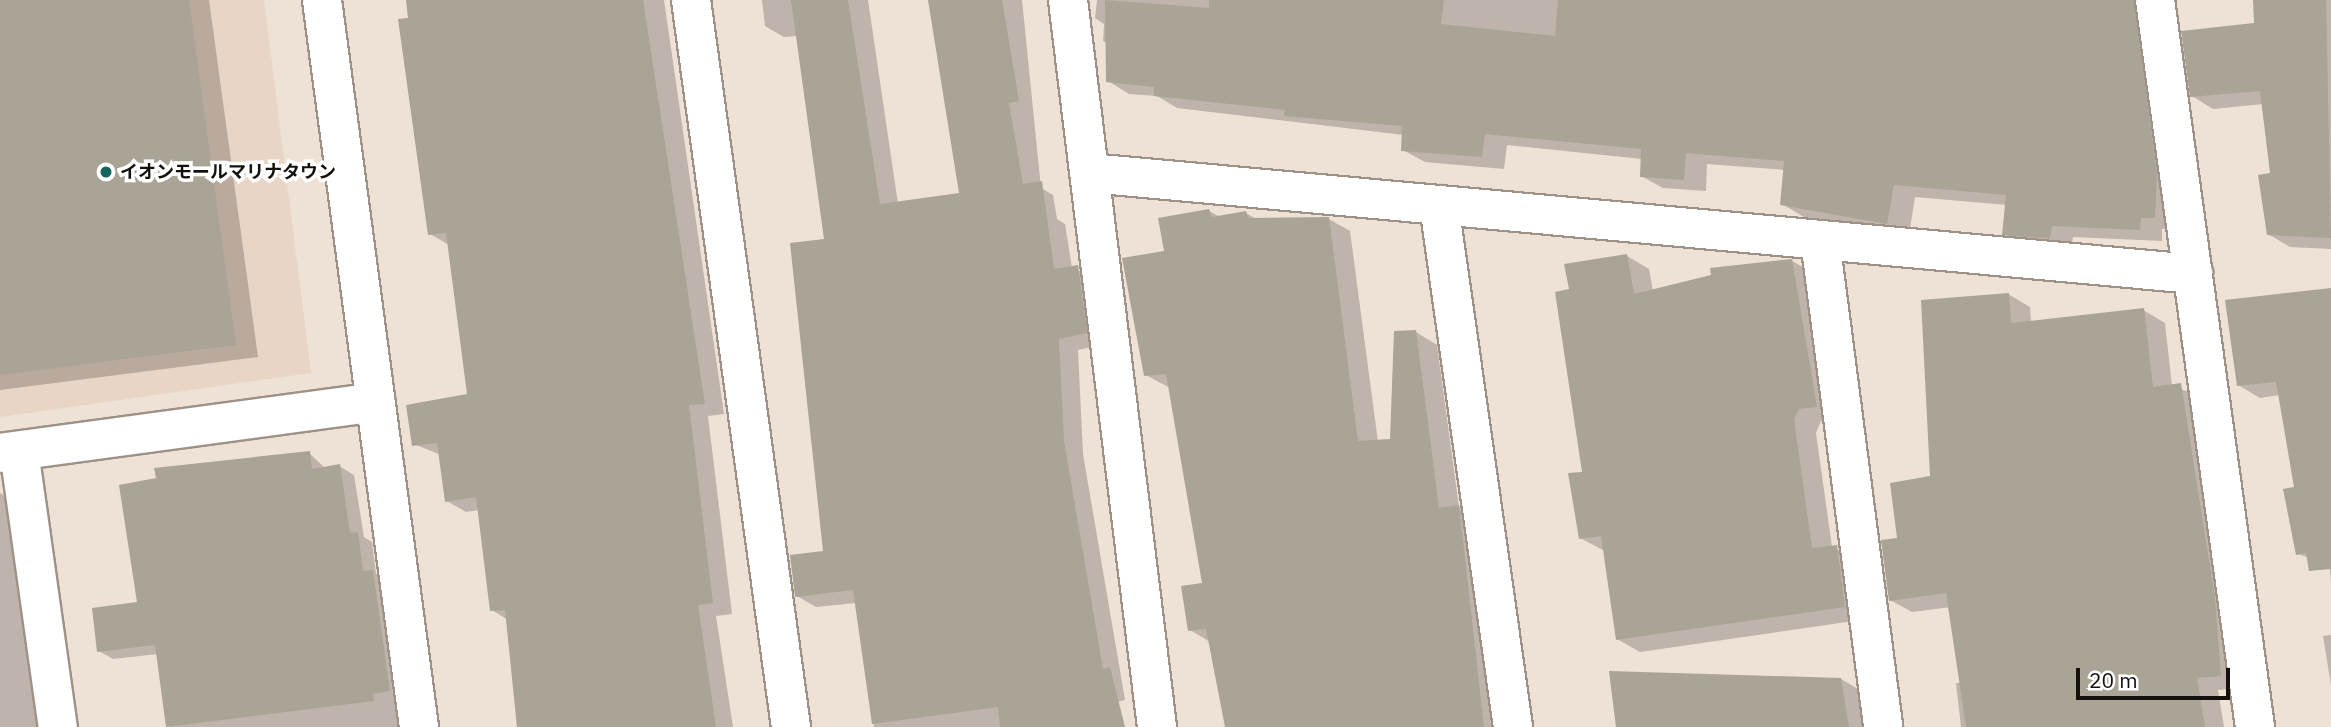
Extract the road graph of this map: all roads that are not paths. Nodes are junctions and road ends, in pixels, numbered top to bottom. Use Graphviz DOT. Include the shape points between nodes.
graph roads {
  1 [pos="322,0"];
  2 [pos="691,0"];
  3 [pos="1068,0"];
  4 [pos="2155,0"];
  5 [pos="1090,173"];
  6 [pos="1439,205"];
  7 [pos="1820,240"];
  8 [pos="2193,274"];
  9 [pos="376,402"];
  10 [pos="9,452"];
  11 [pos="58,727"];
  12 [pos="419,727"];
  13 [pos="791,727"];
  14 [pos="1157,727"];
  15 [pos="1513,727"];
  16 [pos="1883,727"];
  17 [pos="2255,727"];
  1 -- 9 [label="street"];
  2 -- 13 [label="street"];
  3 -- 5 [label="street"];
  4 -- 8 [label="street"];
  5 -- 6 [label="street"];
  5 -- 14 [label="street"];
  6 -- 7 [label="street"];
  6 -- 15 [label="street"];
  7 -- 8 [label="street"];
  7 -- 16 [label="street"];
  8 -- 17 [label="street"];
  9 -- 10 [label="street"];
  9 -- 12 [label="street"];
  10 -- 11 [label="street"];
}
